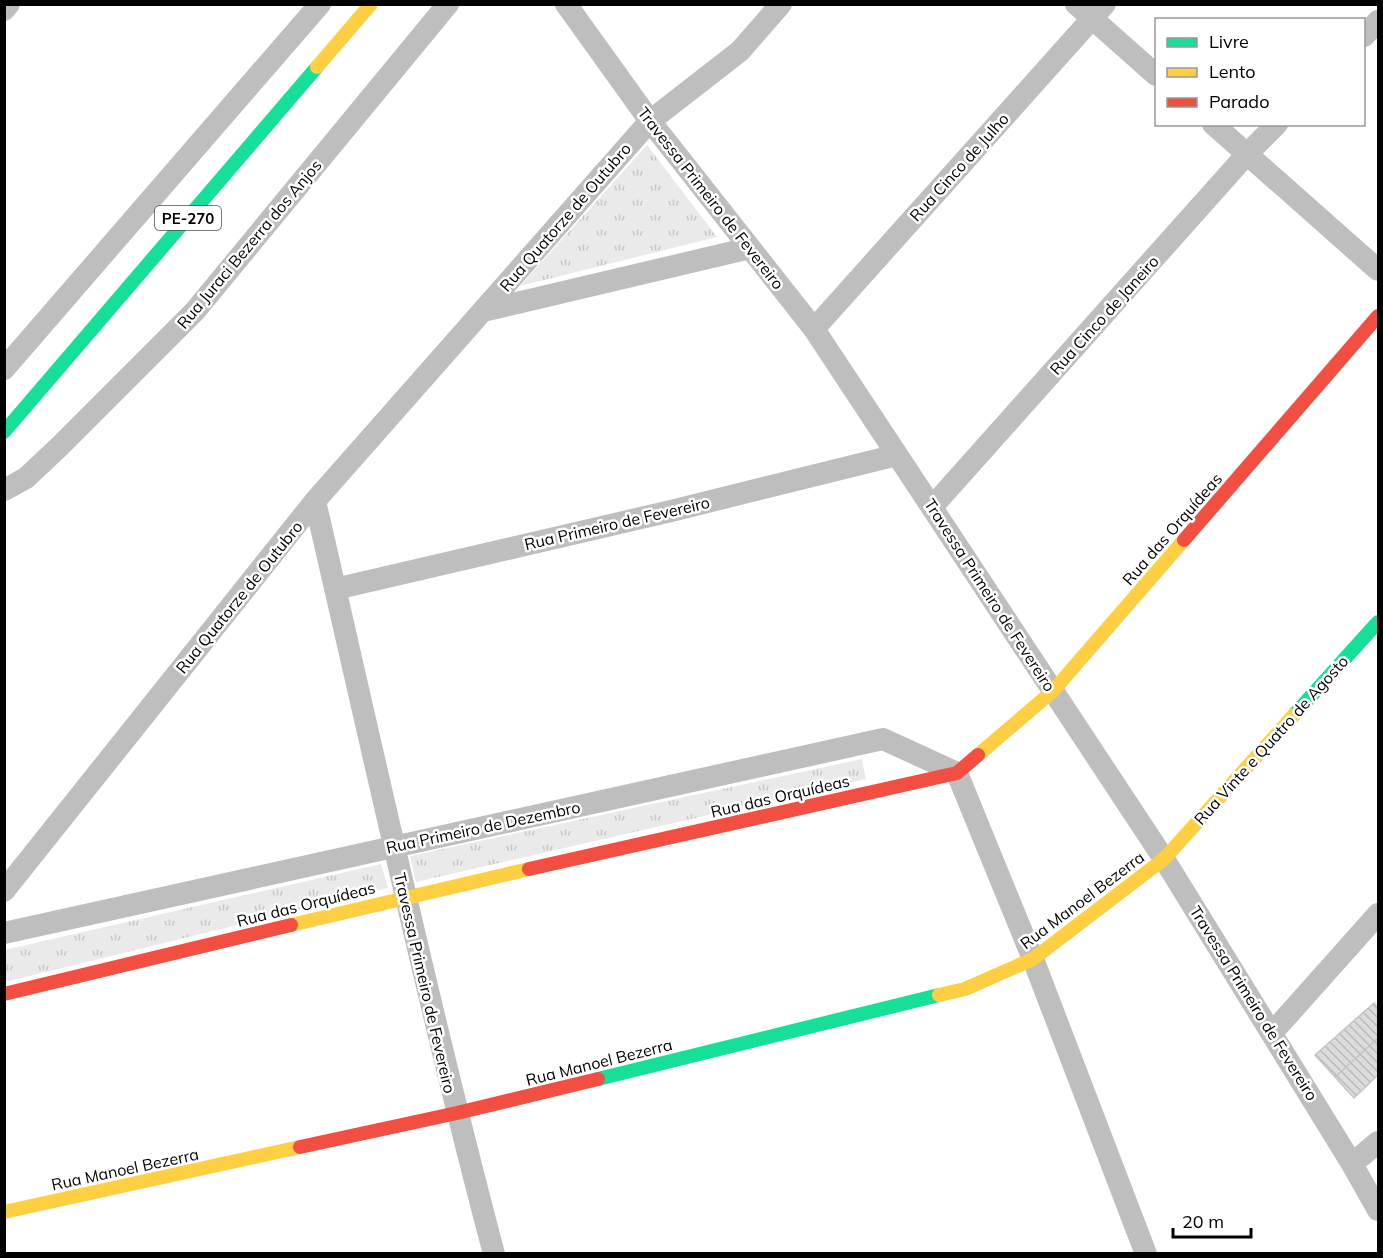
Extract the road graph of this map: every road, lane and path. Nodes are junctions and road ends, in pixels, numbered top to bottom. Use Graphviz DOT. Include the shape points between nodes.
graph roads {
  1 [pos="9,4"];
  2 [pos="320,4"];
  3 [pos="371,4"];
  4 [pos="448,4"];
  5 [pos="566,4"];
  6 [pos="782,4"];
  7 [pos="1091,9"];
  8 [pos="4,10"];
  9 [pos="1378,21"];
  10 [pos="1365,35"];
  11 [pos="1155,74"];
  12 [pos="650,120"];
  13 [pos="1215,126"];
  14 [pos="1275,126"];
  15 [pos="1247,154"];
  16 [pos="750,248"];
  17 [pos="1378,270"];
  18 [pos="483,310"];
  19 [pos="1378,316"];
  20 [pos="814,329"];
  21 [pos="4,369"];
  22 [pos="4,432"];
  23 [pos="897,455"];
  24 [pos="4,490"];
  25 [pos="315,501"];
  26 [pos="932,507"];
  27 [pos="335,589"];
  28 [pos="1378,622"];
  29 [pos="1053,690"];
  30 [pos="957,773"];
  31 [pos="393,847"];
  32 [pos="1164,859"];
  33 [pos="4,891"];
  34 [pos="405,897"];
  35 [pos="1378,915"];
  36 [pos="4,933"];
  37 [pos="1033,959"];
  38 [pos="4,994"];
  39 [pos="1272,1033"];
  40 [pos="457,1113"];
  41 [pos="1378,1142"];
  42 [pos="1352,1164"];
  43 [pos="1378,1210"];
  44 [pos="4,1212"];
  45 [pos="494,1254"];
  46 [pos="1146,1254"];
  1 -- 8 [label="street"];
  2 -- 21 [label="street"];
  3 -- 22 [label="street, PE-270"];
  4 -- 24 [label="street, Rua Juraci Bezerra dos Anjos" via="195,311 26,478"];
  5 -- 12 [label="street, Travessa Primeiro de Fevereiro"];
  6 -- 12 [label="street, Rua Quatorze de Outubro" via="740,51"];
  7 -- 11 [label="street"];
  7 -- 20 [label="street, Rua Cinco de Julho"];
  9 -- 10 [label="street"];
  12 -- 16 [label="street, Travessa Primeiro de Fevereiro"];
  12 -- 18 [label="street, Rua Quatorze de Outubro"];
  13 -- 15 [label="street"];
  14 -- 15 [label="street, Rua Cinco de Janeiro"];
  15 -- 17 [label="street"];
  15 -- 26 [label="street, Rua Cinco de Janeiro"];
  16 -- 18 [label="street, Rua Quatorze de Outubro"];
  16 -- 20 [label="street, Travessa Primeiro de Fevereiro"];
  18 -- 25 [label="street, Rua Quatorze de Outubro"];
  19 -- 29 [label="street, Rua das Orquídeas"];
  20 -- 23 [label="street, Travessa Primeiro de Fevereiro"];
  23 -- 26 [label="street, Travessa Primeiro de Fevereiro"];
  23 -- 27 [label="street, Rua Primeiro de Fevereiro"];
  25 -- 27 [label="street, Travessa Primeiro de Fevereiro"];
  25 -- 33 [label="street, Rua Quatorze de Outubro"];
  26 -- 29 [label="street, Travessa Primeiro de Fevereiro"];
  27 -- 31 [label="street, Travessa Primeiro de Fevereiro"];
  28 -- 32 [label="street, Rua Vinte e Quatro de Agosto"];
  29 -- 30 [label="street, Rua das Orquídeas"];
  29 -- 32 [label="street, Travessa Primeiro de Fevereiro"];
  30 -- 31 [label="street, Rua Primeiro de Dezembro" via="883,739"];
  30 -- 34 [label="street, Rua das Orquídeas"];
  30 -- 37 [label="street"];
  31 -- 34 [label="street, Travessa Primeiro de Fevereiro"];
  31 -- 36 [label="street, Rua Primeiro de Dezembro"];
  32 -- 37 [label="street, Rua Manoel Bezerra"];
  32 -- 39 [label="street, Travessa Primeiro de Fevereiro"];
  34 -- 38 [label="street, Rua das Orquídeas"];
  34 -- 40 [label="street, Travessa Primeiro de Fevereiro"];
  35 -- 39 [label="street"];
  37 -- 40 [label="street, Rua Manoel Bezerra" via="965,988"];
  37 -- 46 [label="street"];
  39 -- 42 [label="street, Travessa Primeiro de Fevereiro"];
  40 -- 44 [label="street, Rua Manoel Bezerra"];
  40 -- 45 [label="street, Travessa Primeiro de Fevereiro"];
  41 -- 42 [label="street"];
  42 -- 43 [label="street, Travessa Primeiro de Fevereiro"];
}
